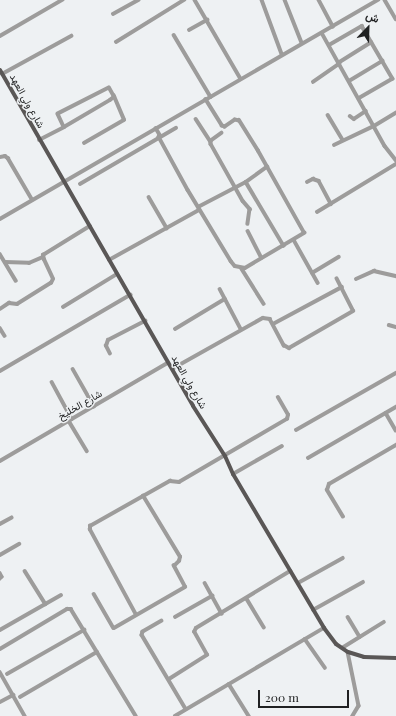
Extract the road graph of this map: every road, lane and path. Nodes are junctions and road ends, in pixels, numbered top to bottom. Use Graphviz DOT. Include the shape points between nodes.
graph roads {
  1 [pos="62,0"];
  2 [pos="138,0"];
  3 [pos="184,0"];
  4 [pos="195,0"];
  5 [pos="263,0"];
  6 [pos="285,0"];
  7 [pos="319,0"];
  8 [pos="378,0"];
  9 [pos="385,0"];
  10 [pos="373,1"];
  11 [pos="113,14"];
  12 [pos="396,19"];
  13 [pos="207,20"];
  14 [pos="333,26"];
  15 [pos="189,30"];
  16 [pos="322,33"];
  17 [pos="0,36"];
  18 [pos="71,36"];
  19 [pos="174,36"];
  20 [pos="116,42"];
  21 [pos="371,42"];
  22 [pos="302,43"];
  23 [pos="329,45"];
  24 [pos="282,54"];
  25 [pos="382,61"];
  26 [pos="339,63"];
  27 [pos="1,72"];
  28 [pos="242,79"];
  29 [pos="349,81"];
  30 [pos="313,82"];
  31 [pos="112,93"];
  32 [pos="212,97"];
  33 [pos="359,99"];
  34 [pos="206,100"];
  35 [pos="366,111"];
  36 [pos="396,113"];
  37 [pos="328,115"];
  38 [pos="350,116"];
  39 [pos="196,119"];
  40 [pos="374,126"];
  41 [pos="64,127"];
  42 [pos="156,128"];
  43 [pos="176,128"];
  44 [pos="222,134"];
  45 [pos="159,137"];
  46 [pos="39,140"];
  47 [pos="343,140"];
  48 [pos="211,142"];
  49 [pos="84,143"];
  50 [pos="334,145"];
  51 [pos="0,157"];
  52 [pos="396,160"];
  53 [pos="396,164"];
  54 [pos="267,167"];
  55 [pos="63,180"];
  56 [pos="246,182"];
  57 [pos="307,182"];
  58 [pos="80,184"];
  59 [pos="235,187"];
  60 [pos="150,198"];
  61 [pos="32,199"];
  62 [pos="331,204"];
  63 [pos="199,209"];
  64 [pos="318,212"];
  65 [pos="0,218"];
  66 [pos="248,224"];
  67 [pos="90,226"];
  68 [pos="167,228"];
  69 [pos="248,231"];
  70 [pos="294,240"];
  71 [pos="284,246"];
  72 [pos="0,254"];
  73 [pos="43,257"];
  74 [pos="262,258"];
  75 [pos="340,258"];
  76 [pos="109,260"];
  77 [pos="5,262"];
  78 [pos="242,269"];
  79 [pos="312,272"];
  80 [pos="117,274"];
  81 [pos="396,276"];
  82 [pos="337,279"];
  83 [pos="356,279"];
  84 [pos="16,280"];
  85 [pos="318,283"];
  86 [pos="342,287"];
  87 [pos="220,289"];
  88 [pos="130,295"];
  89 [pos="225,299"];
  90 [pos="264,304"];
  91 [pos="63,307"];
  92 [pos="0,309"];
  93 [pos="145,321"];
  94 [pos="273,324"];
  95 [pos="389,324"];
  96 [pos="396,327"];
  97 [pos="0,328"];
  98 [pos="175,329"];
  99 [pos="242,329"];
  100 [pos="5,336"];
  101 [pos="110,354"];
  102 [pos="168,363"];
  103 [pos="73,369"];
  104 [pos="172,369"];
  105 [pos="0,371"];
  106 [pos="396,373"];
  107 [pos="52,382"];
  108 [pos="278,398"];
  109 [pos="94,406"];
  110 [pos="396,407"];
  111 [pos="386,413"];
  112 [pos="71,420"];
  113 [pos="296,430"];
  114 [pos="396,430"];
  115 [pos="396,445"];
  116 [pos="282,446"];
  117 [pos="86,451"];
  118 [pos="225,456"];
  119 [pos="308,458"];
  120 [pos="0,461"];
  121 [pos="234,474"];
  122 [pos="142,496"];
  123 [pos="343,517"];
  124 [pos="11,518"];
  125 [pos="0,524"];
  126 [pos="19,544"];
  127 [pos="0,555"];
  128 [pos="343,558"];
  129 [pos="25,571"];
  130 [pos="290,571"];
  131 [pos="0,573"];
  132 [pos="0,579"];
  133 [pos="363,582"];
  134 [pos="298,583"];
  135 [pos="205,584"];
  136 [pos="94,594"];
  137 [pos="62,595"];
  138 [pos="212,596"];
  139 [pos="246,599"];
  140 [pos="46,604"];
  141 [pos="313,610"];
  142 [pos="222,614"];
  143 [pos="136,615"];
  144 [pos="175,617"];
  145 [pos="348,617"];
  146 [pos="162,621"];
  147 [pos="384,622"];
  148 [pos="264,627"];
  149 [pos="324,628"];
  150 [pos="0,630"];
  151 [pos="84,630"];
  152 [pos="360,637"];
  153 [pos="305,639"];
  154 [pos="342,648"];
  155 [pos="0,649"];
  156 [pos="97,652"];
  157 [pos="348,652"];
  158 [pos="396,658"];
  159 [pos="325,668"];
  160 [pos="0,672"];
  161 [pos="7,674"];
  162 [pos="169,679"];
  163 [pos="229,684"];
  164 [pos="13,695"];
  165 [pos="20,697"];
  166 [pos="0,702"];
  167 [pos="186,709"];
  168 [pos="25,716"];
  169 [pos="136,716"];
  170 [pos="174,716"];
  171 [pos="249,716"];
  172 [pos="353,716"];
  1 -- 17 [label="street"];
  2 -- 11 [label="street"];
  3 -- 20 [label="street"];
  4 -- 13 [label="street"];
  5 -- 24 [label="street"];
  6 -- 22 [label="street"];
  7 -- 14 [label="street"];
  8 -- 10 [label="street"];
  9 -- 12 [label="street"];
  10 -- 14 [label="street"];
  13 -- 15 [label="street"];
  13 -- 28 [label="street"];
  14 -- 16 [label="street"];
  16 -- 22 [label="street"];
  16 -- 23 [label="street"];
  18 -- 27 [label="street"];
  19 -- 32 [label="street"];
  21 -- 23 [label="street" via="361,26"];
  21 -- 25 [label="street"];
  21 -- 26 [label="street"];
  22 -- 24 [label="street"];
  23 -- 26 [label="street"];
  24 -- 28 [label="street"];
  25 -- 29 [label="street"];
  25 -- 33 [label="street" via="392,81"];
  26 -- 29 [label="street"];
  26 -- 30 [label="street"];
  27 -- 46 [label="main road, شارع ولي العهد"];
  28 -- 32 [label="street"];
  29 -- 33 [label="street"];
  31 -- 41 [label="street" via="114,98"];
  31 -- 41 [label="street" via="106,88 58,114"];
  31 -- 49 [label="street" via="124,120"];
  32 -- 34 [label="street"];
  33 -- 35 [label="street"];
  34 -- 42 [label="street"];
  34 -- 54 [label="street" via="222,126 235,120 239,121"];
  35 -- 38 [label="street" via="354,119"];
  35 -- 40 [label="street"];
  36 -- 40 [label="street"];
  37 -- 47 [label="street"];
  39 -- 48 [label="street"];
  40 -- 47 [label="street"];
  40 -- 52 [label="street"];
  41 -- 46 [label="street"];
  42 -- 45 [label="street"];
  42 -- 55 [label="street"];
  43 -- 45 [label="street"];
  44 -- 48 [label="street"];
  45 -- 58 [label="street"];
  45 -- 63 [label="street"];
  46 -- 55 [label="main road, شارع ولي العهد"];
  47 -- 50 [label="street"];
  48 -- 59 [label="street"];
  51 -- 61 [label="street" via="8,158"];
  53 -- 62 [label="street"];
  54 -- 56 [label="street"];
  54 -- 70 [label="street" via="304,233"];
  55 -- 61 [label="street"];
  55 -- 67 [label="main road, شارع ولي العهد"];
  56 -- 59 [label="street"];
  56 -- 71 [label="street"];
  57 -- 62 [label="street" via="313,179 319,181"];
  59 -- 63 [label="street"];
  59 -- 66 [label="street" via="250,209"];
  60 -- 68 [label="street"];
  61 -- 65 [label="street"];
  62 -- 64 [label="street"];
  63 -- 68 [label="street"];
  63 -- 78 [label="street" via="231,262"];
  67 -- 73 [label="street" via="44,253"];
  67 -- 76 [label="main road, شارع ولي العهد"];
  68 -- 76 [label="street"];
  69 -- 74 [label="street"];
  70 -- 71 [label="street"];
  70 -- 79 [label="street"];
  71 -- 74 [label="street"];
  72 -- 77 [label="street"];
  73 -- 77 [label="street" via="29,263"];
  73 -- 92 [label="street" via="53,282 17,304 9,303"];
  74 -- 78 [label="street"];
  75 -- 79 [label="street"];
  76 -- 80 [label="main road, شارع ولي العهد"];
  77 -- 84 [label="street"];
  78 -- 90 [label="street"];
  79 -- 85 [label="street"];
  80 -- 88 [label="main road, شارع ولي العهد"];
  80 -- 91 [label="street"];
  81 -- 83 [label="street" via="374,270"];
  82 -- 86 [label="street"];
  86 -- 94 [label="street"];
  86 -- 94 [label="street" via="354,309 352,313 289,348 284,345"];
  87 -- 89 [label="street"];
  88 -- 93 [label="main road, شارع ولي العهد"];
  88 -- 105 [label="street"];
  89 -- 98 [label="street"];
  89 -- 99 [label="street"];
  93 -- 101 [label="street" via="108,340 106,346"];
  93 -- 102 [label="main road, شارع ولي العهد"];
  94 -- 99 [label="street" via="263,318"];
  95 -- 96 [label="street"];
  97 -- 100 [label="street"];
  99 -- 104 [label="street"];
  102 -- 104 [label="main road, شارع ولي العهد"];
  102 -- 109 [label="street, شارع الخليخ"];
  103 -- 109 [label="street"];
  104 -- 118 [label="main road, شارع ولي العهد"];
  106 -- 113 [label="street"];
  107 -- 112 [label="street"];
  108 -- 118 [label="street" via="288,415 287,419"];
  109 -- 112 [label="street, شارع الخليخ"];
  110 -- 111 [label="street"];
  111 -- 114 [label="street"];
  111 -- 119 [label="street"];
  112 -- 117 [label="street"];
  112 -- 120 [label="street, شارع الخليخ"];
  115 -- 123 [label="street" via="329,484 327,490"];
  116 -- 121 [label="street"];
  118 -- 121 [label="main road, شارع ولي العهد"];
  118 -- 122 [label="street" via="179,482 170,481"];
  121 -- 130 [label="main road, شارع ولي العهد"];
  122 -- 143 [label="street" via="90,527"];
  122 -- 143 [label="street" via="180,557 174,566 185,586"];
  124 -- 125 [label="street"];
  126 -- 127 [label="street"];
  128 -- 134 [label="street"];
  129 -- 140 [label="street"];
  130 -- 134 [label="main road, شارع ولي العهد"];
  130 -- 139 [label="street"];
  131 -- 132 [label="street"];
  133 -- 141 [label="street"];
  134 -- 141 [label="main road, شارع ولي العهد"];
  135 -- 138 [label="street"];
  136 -- 143 [label="street" via="114,628"];
  137 -- 140 [label="street"];
  138 -- 142 [label="street"];
  138 -- 144 [label="street"];
  139 -- 142 [label="street"];
  139 -- 148 [label="street"];
  140 -- 150 [label="street"];
  141 -- 149 [label="main road, شارع ولي العهد"];
  142 -- 162 [label="street" via="194,632 207,655"];
  145 -- 152 [label="street"];
  146 -- 162 [label="street" via="142,635"];
  147 -- 152 [label="street"];
  149 -- 153 [label="street"];
  149 -- 154 [label="main road, شارع ولي العهد"];
  151 -- 155 [label="street" via="72,610 68,609"];
  151 -- 156 [label="street"];
  151 -- 161 [label="street"];
  152 -- 154 [label="street"];
  153 -- 159 [label="street"];
  153 -- 163 [label="street"];
  154 -- 157 [label="main road, شارع ولي العهد"];
  156 -- 165 [label="street"];
  156 -- 169 [label="street"];
  157 -- 158 [label="main road, شارع ولي العهد" via="364,657"];
  157 -- 172 [label="street" via="359,706"];
  160 -- 164 [label="street"];
  162 -- 167 [label="street"];
  163 -- 167 [label="street"];
  163 -- 171 [label="street"];
  164 -- 166 [label="street"];
  164 -- 168 [label="street"];
  167 -- 170 [label="street"];
}
